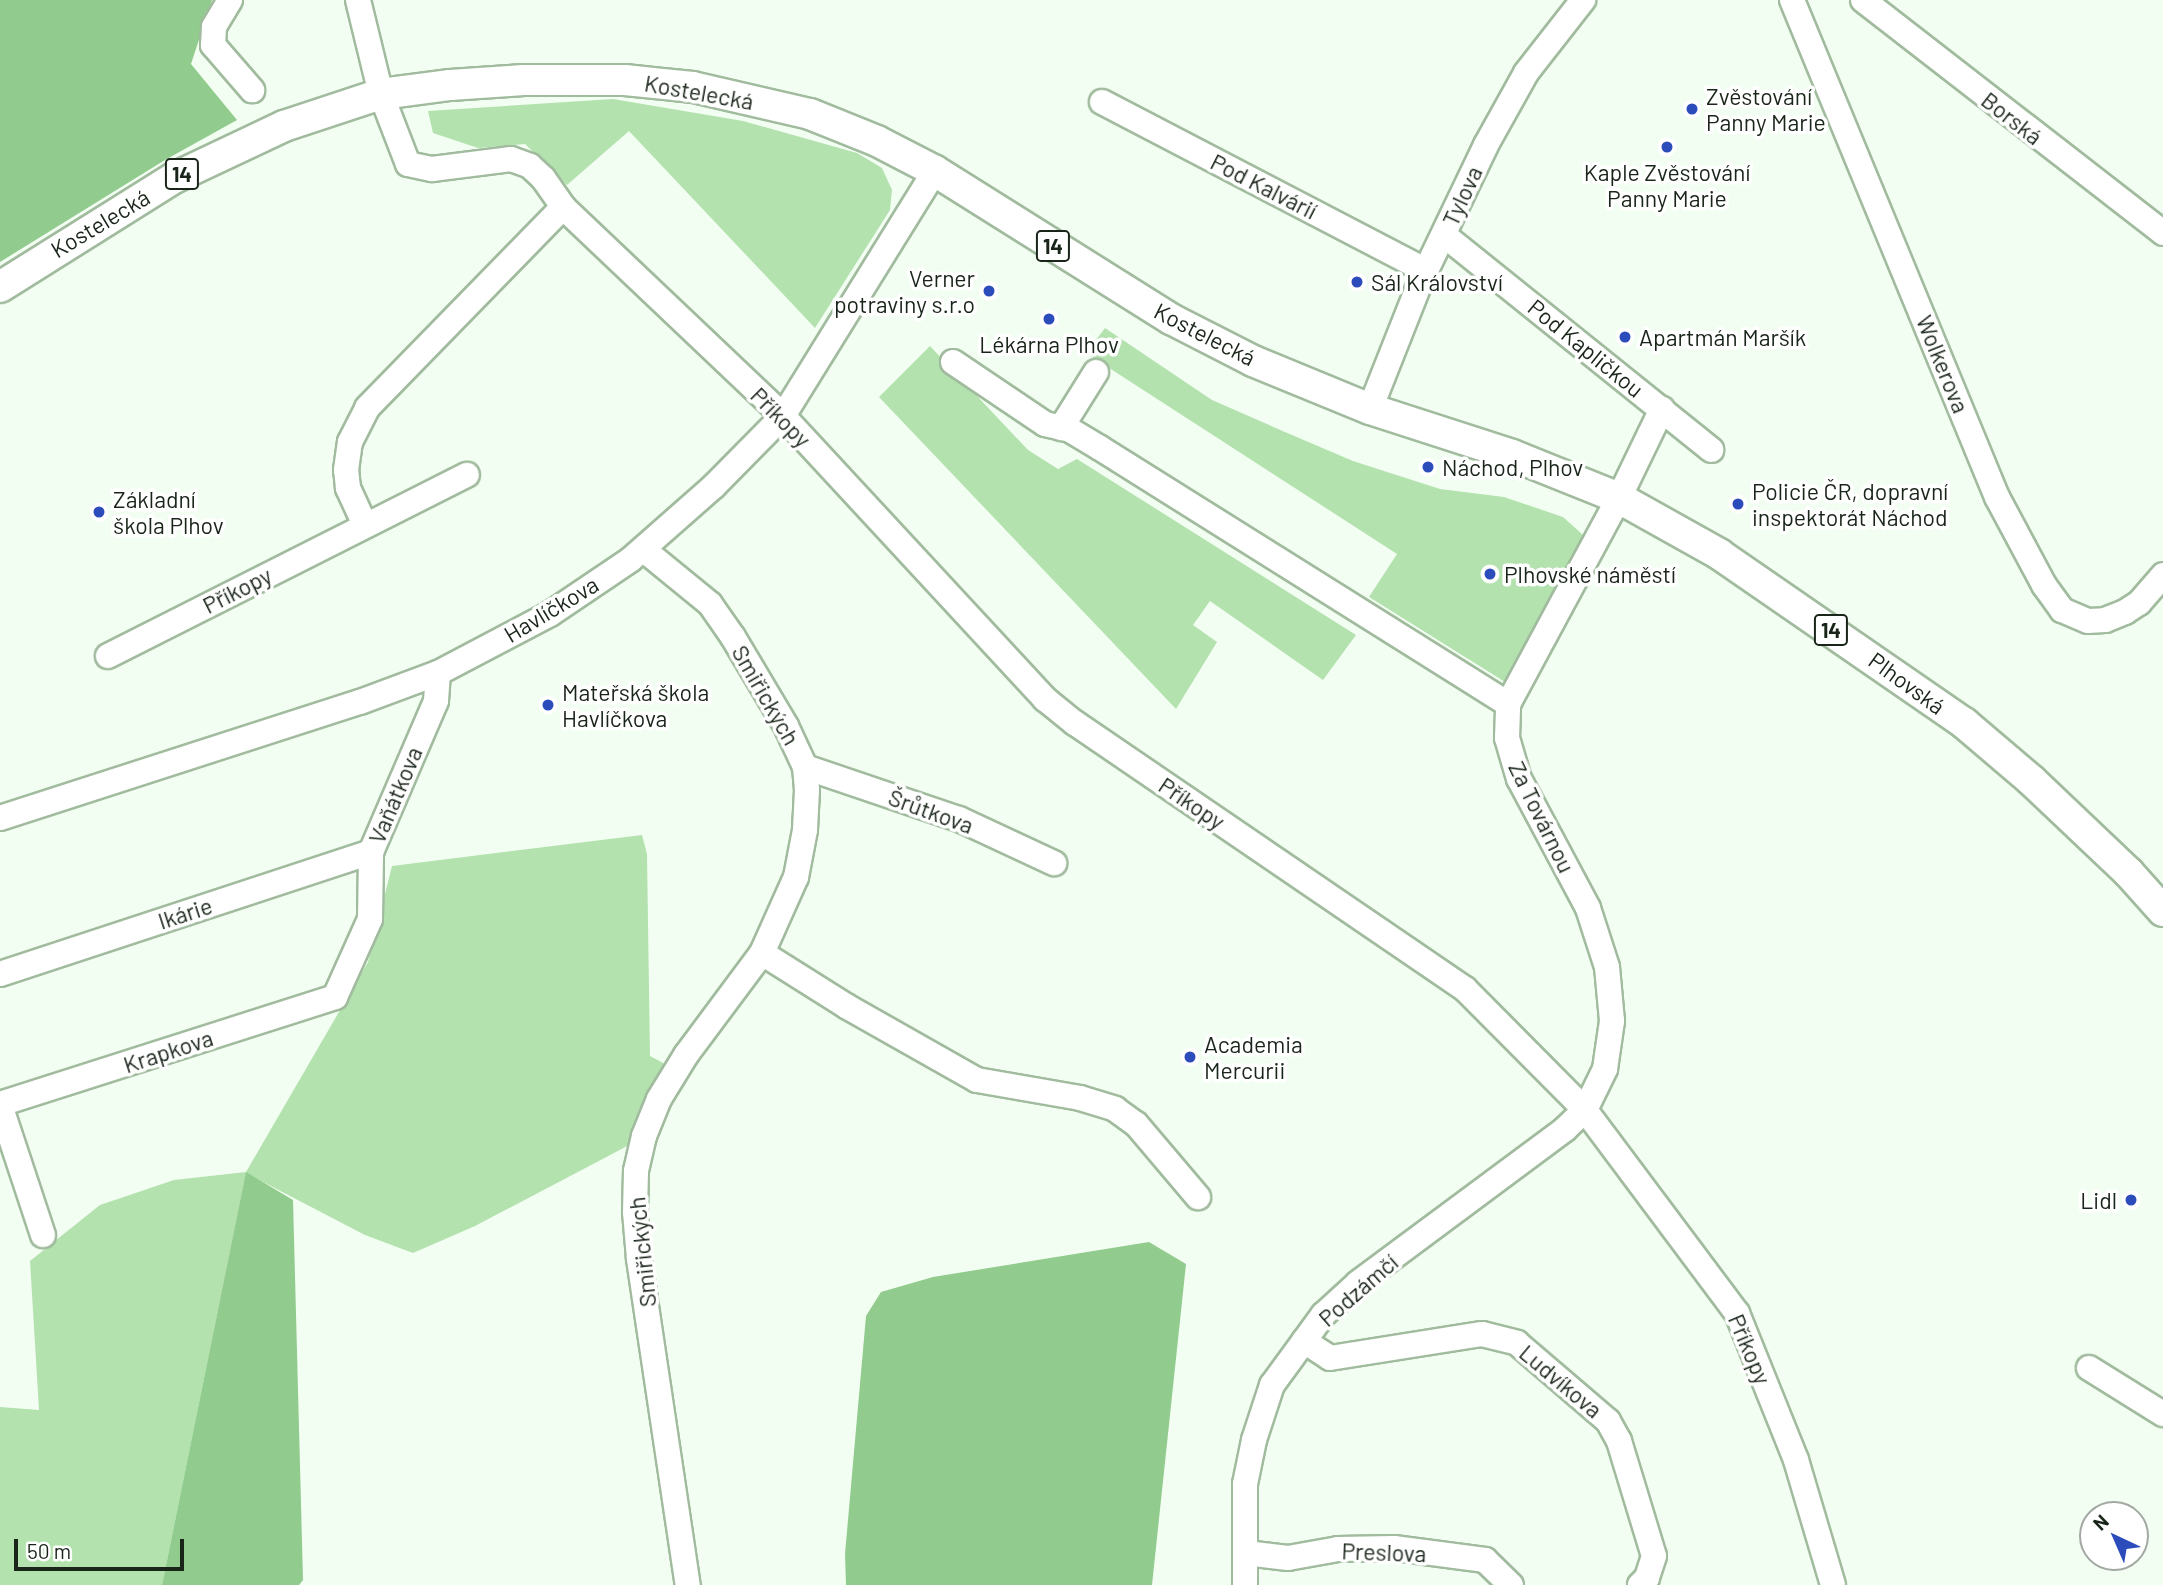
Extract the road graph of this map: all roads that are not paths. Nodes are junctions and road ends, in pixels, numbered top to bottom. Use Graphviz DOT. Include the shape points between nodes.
graph roads {
  1 [pos="230,0"];
  2 [pos="358,0"];
  3 [pos="1583,0"];
  4 [pos="1792,0"];
  5 [pos="1863,0"];
  6 [pos="252,90"];
  7 [pos="381,94"];
  8 [pos="1102,103"];
  9 [pos="935,171"];
  10 [pos="563,207"];
  11 [pos="2163,233"];
  12 [pos="1444,234"];
  13 [pos="1426,271"];
  14 [pos="0,287"];
  15 [pos="953,362"];
  16 [pos="1096,372"];
  17 [pos="1370,409"];
  18 [pos="1662,409"];
  19 [pos="783,416"];
  20 [pos="1060,428"];
  21 [pos="1711,450"];
  22 [pos="467,475"];
  23 [pos="1619,498"];
  24 [pos="365,525"];
  25 [pos="644,550"];
  26 [pos="2163,575"];
  27 [pos="108,656"];
  28 [pos="438,673"];
  29 [pos="1508,704"];
  30 [pos="806,767"];
  31 [pos="0,818"];
  32 [pos="371,852"];
  33 [pos="1054,863"];
  34 [pos="2163,911"];
  35 [pos="762,953"];
  36 [pos="0,974"];
  37 [pos="335,997"];
  38 [pos="0,1105"];
  39 [pos="1585,1110"];
  40 [pos="1198,1197"];
  41 [pos="43,1235"];
  42 [pos="1304,1341"];
  43 [pos="2089,1368"];
  44 [pos="2163,1414"];
  45 [pos="1246,1553"];
  46 [pos="688,1585"];
  47 [pos="1245,1585"];
  48 [pos="1511,1585"];
  49 [pos="1640,1585"];
  50 [pos="1833,1585"];
  1 -- 6 [label="street" via="214,27 213,45"];
  2 -- 7 [label="street"];
  3 -- 12 [label="street, Tylova" via="1527,73"];
  4 -- 26 [label="street, Wolkerova" via="1997,497 2045,585 2062,610 2088,621 2105,620 2139,603"];
  5 -- 11 [label="street, Borská"];
  7 -- 9 [label="main road, Kostelecká / 14" via="524,80 625,80 693,86 822,118"];
  7 -- 10 [label="street, Příkopy" via="408,164 432,169 511,159 544,178"];
  7 -- 14 [label="main road, Kostelecká / 14" via="284,126 174,178"];
  8 -- 13 [label="street, Pod Kalvárií"];
  9 -- 17 [label="main road, Kostelecká / 14" via="1171,319 1253,360"];
  9 -- 19 [label="street, Havlíčkova"];
  10 -- 19 [label="street, Příkopy"];
  10 -- 24 [label="street" via="368,408 350,442 346,470 348,488"];
  12 -- 13 [label="street, Tylova"];
  12 -- 18 [label="street, Pod Kapličkou"];
  13 -- 17 [label="street, Tylova"];
  15 -- 20 [label="street" via="1045,424"];
  16 -- 20 [label="street"];
  17 -- 23 [label="main road, 14" via="1513,455"];
  18 -- 21 [label="street, Pod Kapličkou"];
  18 -- 23 [label="street, Pod Kapličkou"];
  19 -- 25 [label="street, Havlíčkova"];
  19 -- 39 [label="street, Příkopy" via="1045,699 1465,989"];
  20 -- 29 [label="street" via="1100,448"];
  22 -- 24 [label="street, Příkopy"];
  23 -- 29 [label="street, Za Továrnou"];
  23 -- 34 [label="main road, Plhovská / 14" via="1719,554 1964,723 2031,780"];
  24 -- 27 [label="street, Příkopy"];
  25 -- 28 [label="street, Havlíčkova" via="550,614"];
  25 -- 30 [label="street, Smiřických" via="710,604 786,726"];
  28 -- 31 [label="street, Havlíčkova"];
  28 -- 32 [label="street, Vaňátkova" via="436,701"];
  29 -- 39 [label="street, Za Továrnou" via="1507,738 1519,779 1588,908 1607,967 1612,1021 1605,1069"];
  30 -- 33 [label="street, Šrůtkova" via="959,819"];
  30 -- 35 [label="street, Smiřických" via="805,830 796,877"];
  32 -- 36 [label="street, Ikárie"];
  32 -- 37 [label="street, Vaňátkova" via="370,919"];
  35 -- 40 [label="street" via="977,1080 1080,1098 1115,1109 1136,1124"];
  35 -- 46 [label="street, Smiřických" via="659,1099 636,1171 639,1259"];
  37 -- 38 [label="street, Krapkova"];
  38 -- 41 [label="street"];
  39 -- 42 [label="street, Podzámčí" via="1358,1283 1323,1315"];
  39 -- 50 [label="street, Příkopy" via="1737,1313 1796,1460"];
  42 -- 45 [label="street, Podzámčí" via="1272,1385 1254,1440 1245,1484"];
  42 -- 49 [label="street, Ludvíkova" via="1330,1358 1482,1334 1517,1343 1608,1421 1619,1441 1654,1556"];
  43 -- 44 [label="street"];
  45 -- 47 [label="street, Podzámčí"];
  45 -- 48 [label="street, Preslova" via="1288,1558 1338,1549 1394,1548 1485,1560"];
}
